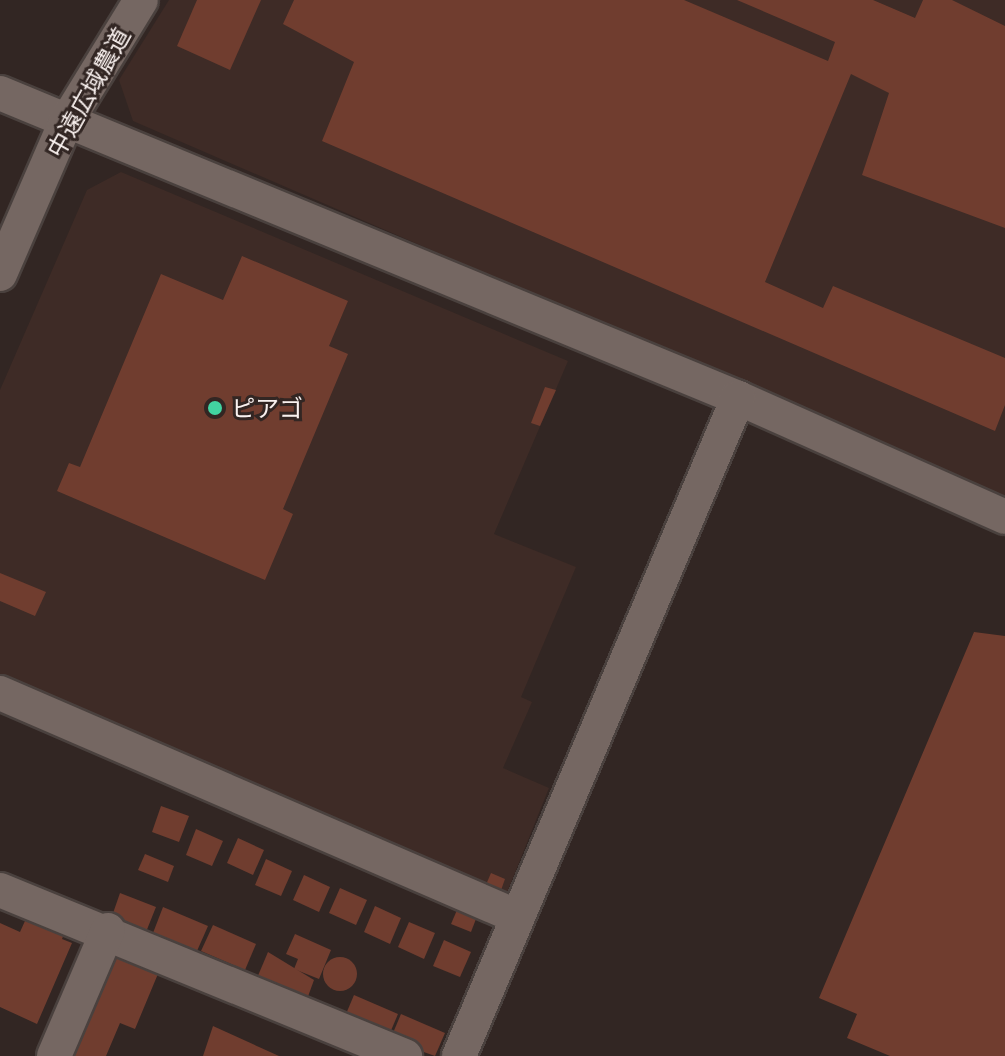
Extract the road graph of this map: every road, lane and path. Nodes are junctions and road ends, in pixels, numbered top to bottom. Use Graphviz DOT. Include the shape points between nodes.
graph roads {
  1 [pos="141,0"];
  2 [pos="0,93"];
  3 [pos="65,124"];
  4 [pos="0,274"];
  5 [pos="738,398"];
  6 [pos="1005,517"];
  7 [pos="0,693"];
  8 [pos="0,890"];
  9 [pos="518,917"];
  10 [pos="108,930"];
  11 [pos="54,1056"];
  12 [pos="405,1056"];
  13 [pos="459,1056"];
  1 -- 3 [label="street, 中遠広域農道"];
  2 -- 3 [label="street"];
  3 -- 4 [label="street, 中遠広域農道"];
  3 -- 5 [label="street"];
  5 -- 6 [label="street"];
  5 -- 9 [label="street"];
  7 -- 9 [label="street"];
  8 -- 10 [label="street"];
  9 -- 13 [label="street"];
  10 -- 11 [label="street"];
  10 -- 12 [label="street"];
}
